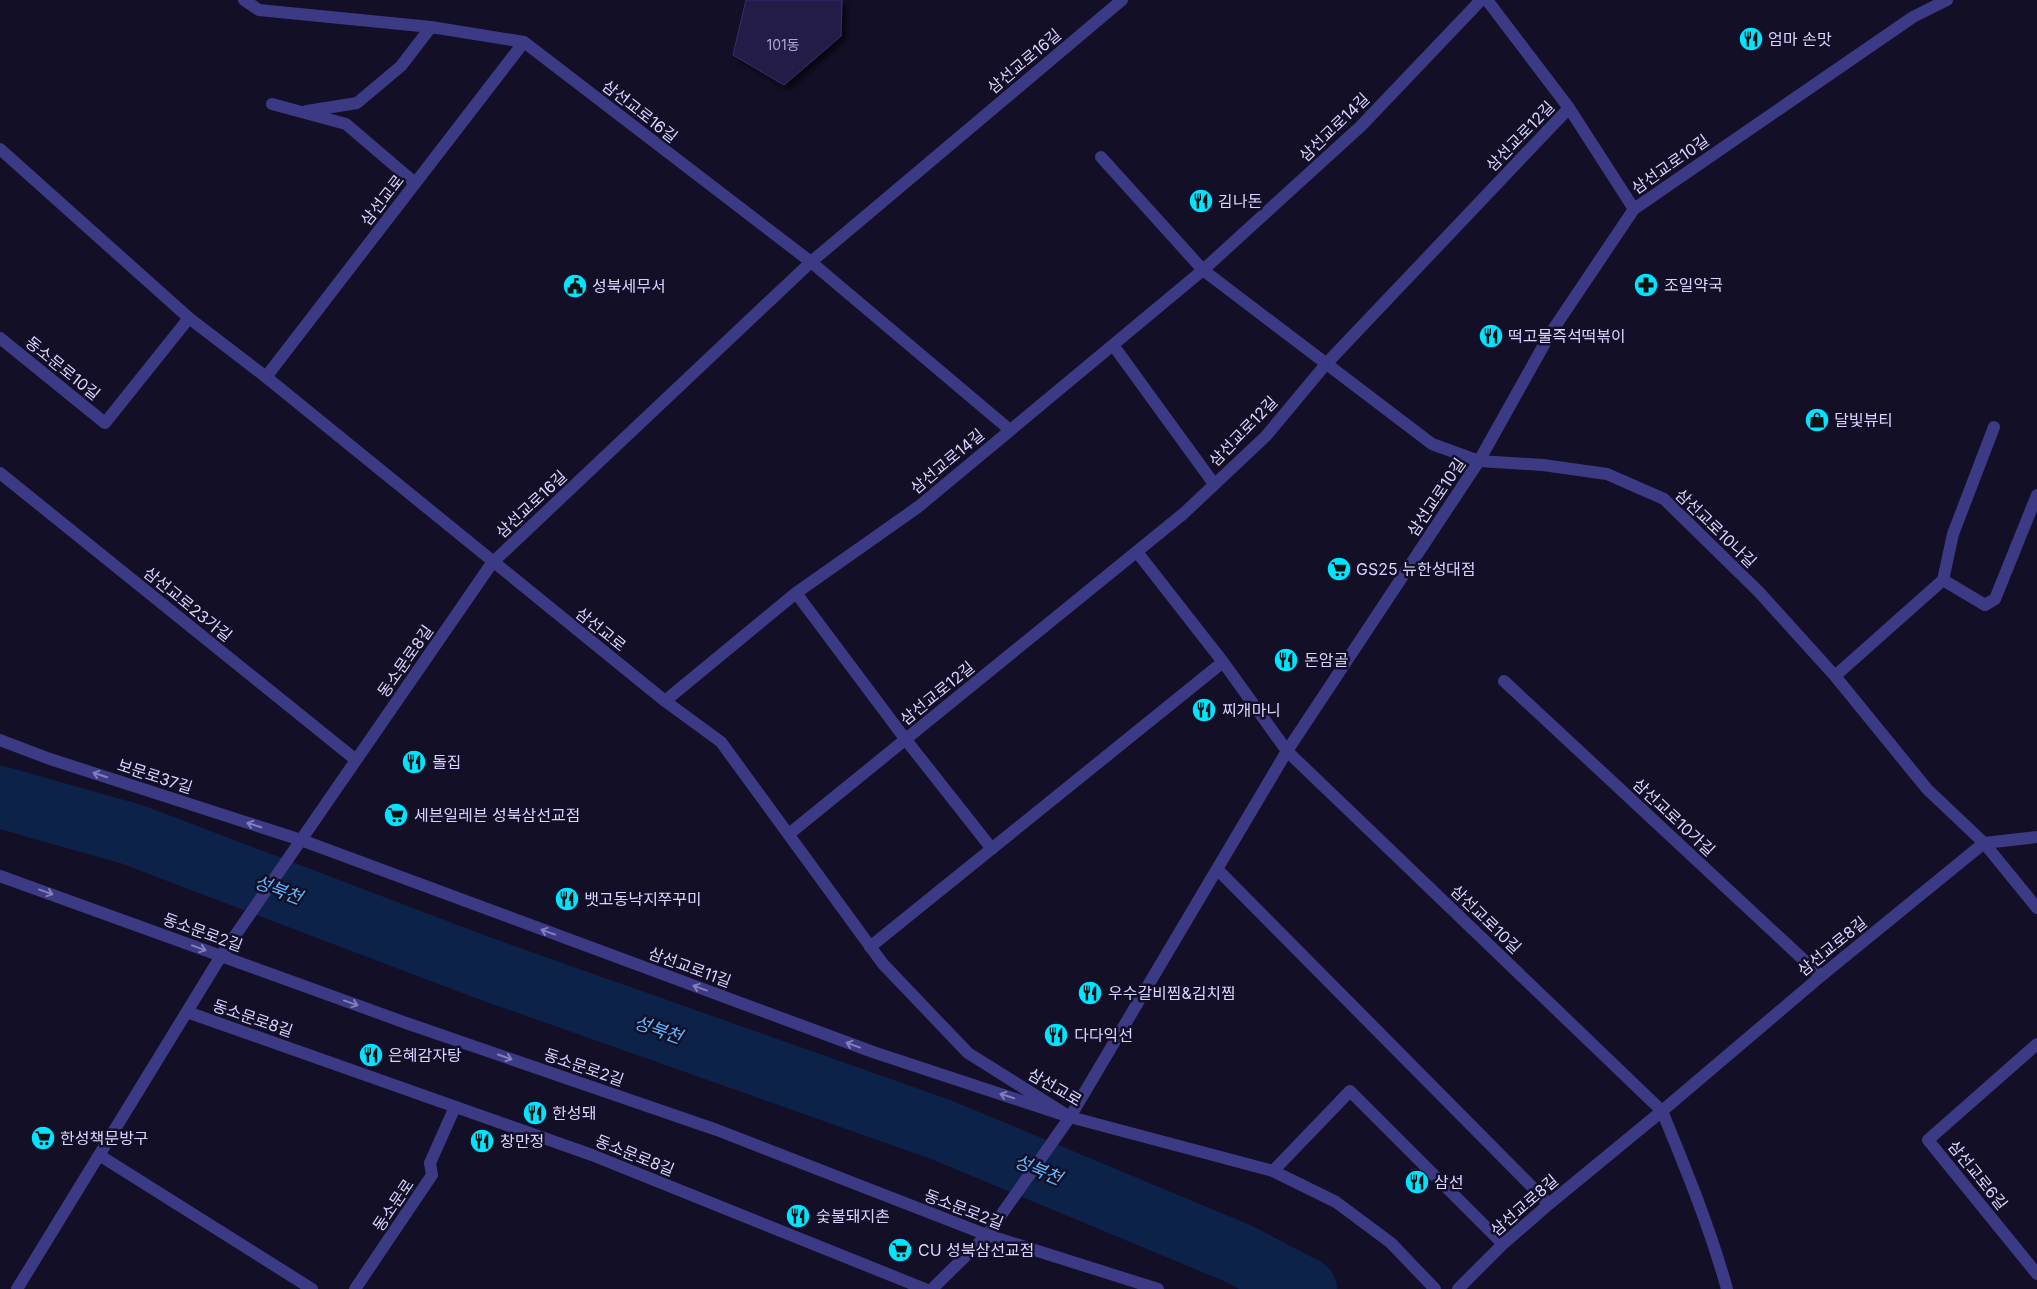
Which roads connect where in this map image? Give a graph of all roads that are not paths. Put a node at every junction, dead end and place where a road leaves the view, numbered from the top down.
1 (244, 0) edge
2 (1122, 0) edge
3 (1481, 0) edge
4 (1487, 0) edge
5 (1947, 0) edge
6 (431, 27) junction
7 (524, 42) junction
8 (272, 104) dead end
9 (1569, 108) junction
10 (302, 112) junction
11 (0, 149) edge
12 (1101, 157) dead end
13 (415, 183) junction
14 (1634, 209) junction
15 (811, 262) junction
16 (1203, 270) junction
17 (189, 318) junction
18 (0, 338) edge
19 (1113, 345) junction
20 (1326, 364) junction
21 (266, 377) junction
22 (1994, 427) dead end
23 (1010, 430) junction
24 (1479, 461) junction
25 (0, 473) edge
26 (1214, 484) junction
27 (2037, 495) edge
28 (1137, 552) junction
29 (492, 563) junction
30 (1943, 580) junction
31 (796, 593) junction
32 (1223, 662) junction
33 (1835, 676) junction
34 (1504, 681) dead end
35 (665, 700) junction
36 (2, 740) edge
37 (906, 740) junction
38 (1287, 751) junction
39 (356, 760) junction
40 (789, 834) junction
41 (2037, 837) edge
42 (301, 840) junction
43 (1984, 844) junction
44 (992, 848) junction
45 (1217, 869) junction
46 (2, 880) edge
47 (2037, 908) edge
48 (870, 947) junction
49 (223, 952) junction
50 (1821, 976) junction
51 (187, 1012) junction
52 (2037, 1044) edge
53 (455, 1107) junction
54 (1662, 1111) junction
55 (1070, 1117) junction
56 (99, 1155) junction
57 (1273, 1171) junction
58 (1549, 1204) junction
59 (987, 1235) junction
60 (1503, 1244) junction
61 (2037, 1274) edge
62 (17, 1289) edge
63 (312, 1289) edge
64 (356, 1289) edge
65 (925, 1289) edge
66 (932, 1289) edge
67 (1158, 1289) edge
68 (1435, 1289) edge
69 (1458, 1289) edge
70 (1727, 1289) edge

1 - 6 street, 삼선교로16길
2 - 15 street, 삼선교로16길
3 - 16 street, 삼선교로14길
4 - 9 street
5 - 14 street, 삼선교로10길
6 - 7 street, 삼선교로16길
6 - 10 street
7 - 13 street, 삼선교로
7 - 15 street, 삼선교로16길
8 - 10 street
9 - 14 street
9 - 20 street, 삼선교로12길
10 - 13 street
11 - 17 street, 삼선교로
12 - 16 street
13 - 21 street, 삼선교로
14 - 24 street, 삼선교로10길
15 - 23 street, 삼선교로16길
15 - 29 street, 삼선교로16길
16 - 19 street, 삼선교로14길
16 - 20 street
17 - 18 street, 동소문로10길
17 - 21 street, 삼선교로
19 - 23 street, 삼선교로14길
19 - 26 street
20 - 24 street, 삼선교로10길
20 - 26 street, 삼선교로12길
21 - 29 street, 삼선교로
22 - 30 street
23 - 31 street, 삼선교로14길
24 - 33 street, 삼선교로10나길
24 - 38 street, 삼선교로10길
25 - 39 street, 삼선교로23가길
26 - 28 street, 삼선교로12길
27 - 30 street
28 - 32 street, 삼선교로10길
28 - 37 street, 삼선교로12길
29 - 35 street, 삼선교로
29 - 39 street, 동소문로8길
30 - 33 street
31 - 35 street, 삼선교로14길
31 - 37 street
32 - 38 street, 삼선교로10길
32 - 44 street
33 - 43 street, 삼선교로10나길
34 - 50 street, 삼선교로10가길
35 - 40 street, 삼선교로
42 -> 36 street, 보문로37길
37 - 40 street, 삼선교로12길
37 - 44 street, 삼선교로12길
38 - 45 street, 삼선교로10길
38 - 54 street, 삼선교로10길
39 - 42 street, 동소문로8길
40 - 48 street, 삼선교로
41 - 43 street
42 - 49 street, 동소문로8길
55 -> 42 street, 삼선교로11길
43 - 47 street
43 - 50 street, 삼선교로8길
44 - 48 street
45 - 55 street, 삼선교로10길
45 - 58 street
46 -> 49 street, 동소문로2길
48 - 55 street, 삼선교로
49 - 51 street, 동소문로8길
49 -> 59 street, 동소문로2길
50 - 54 street, 삼선교로8길
51 - 53 street, 동소문로8길
51 - 56 street, 동소문로8길
52 - 61 street, 삼선교로6길
53 - 64 street, 동소문로
53 - 65 street, 동소문로8길
54 - 58 street, 삼선교로8길
54 - 70 street
55 - 57 street, 삼선교로
55 - 59 street, 삼선교로10길
56 - 62 street, 동소문로8길
56 - 63 street
57 - 60 street
57 - 68 street, 삼선교로
58 - 60 street, 삼선교로8길
59 - 66 street, 삼선교로10길
59 - 67 street, 동소문로2길
60 - 69 street, 삼선교로8길

